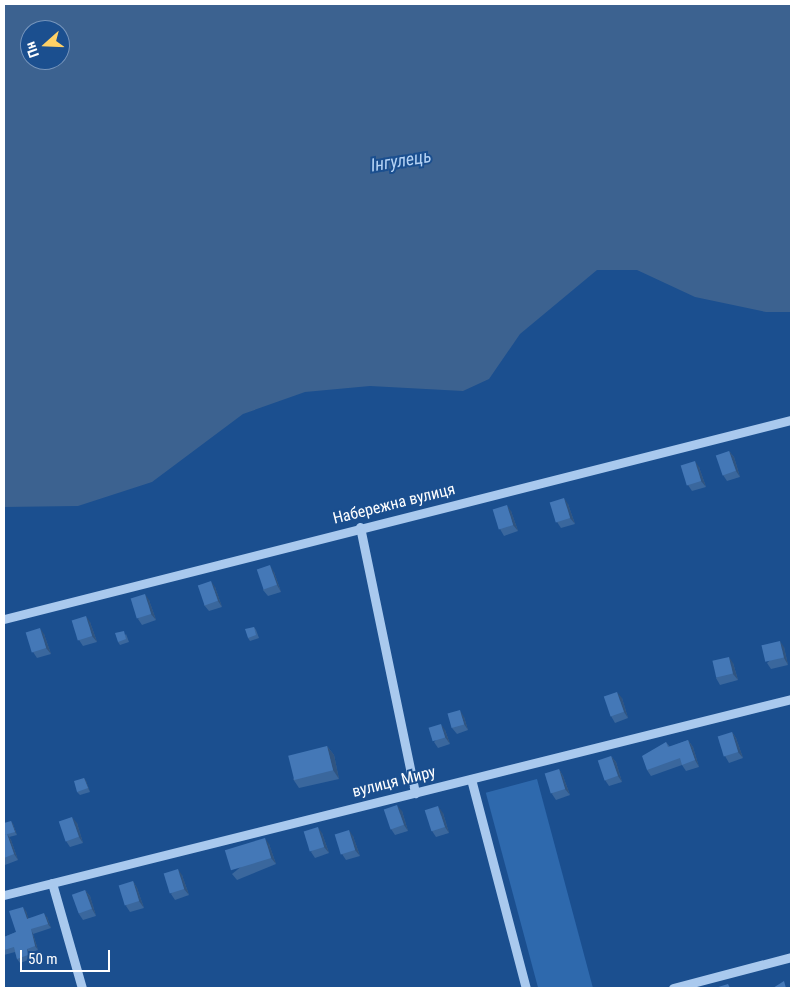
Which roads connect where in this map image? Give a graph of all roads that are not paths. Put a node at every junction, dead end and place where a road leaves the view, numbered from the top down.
1 (791, 420) edge
2 (360, 527) junction
3 (4, 619) edge
4 (791, 699) edge
5 (471, 779) junction
6 (415, 793) junction
7 (52, 883) junction
8 (4, 895) edge
9 (791, 957) edge
10 (82, 988) edge
11 (526, 988) edge
12 (673, 988) edge

1 - 2 street, Набережна вулиця
2 - 3 street, Набережна вулиця
2 - 6 street
4 - 5 street, вулиця Миру
5 - 6 street, вулиця Миру
5 - 11 street
6 - 7 street, вулиця Миру
7 - 8 street, вулиця Миру
7 - 10 street
9 - 12 street

